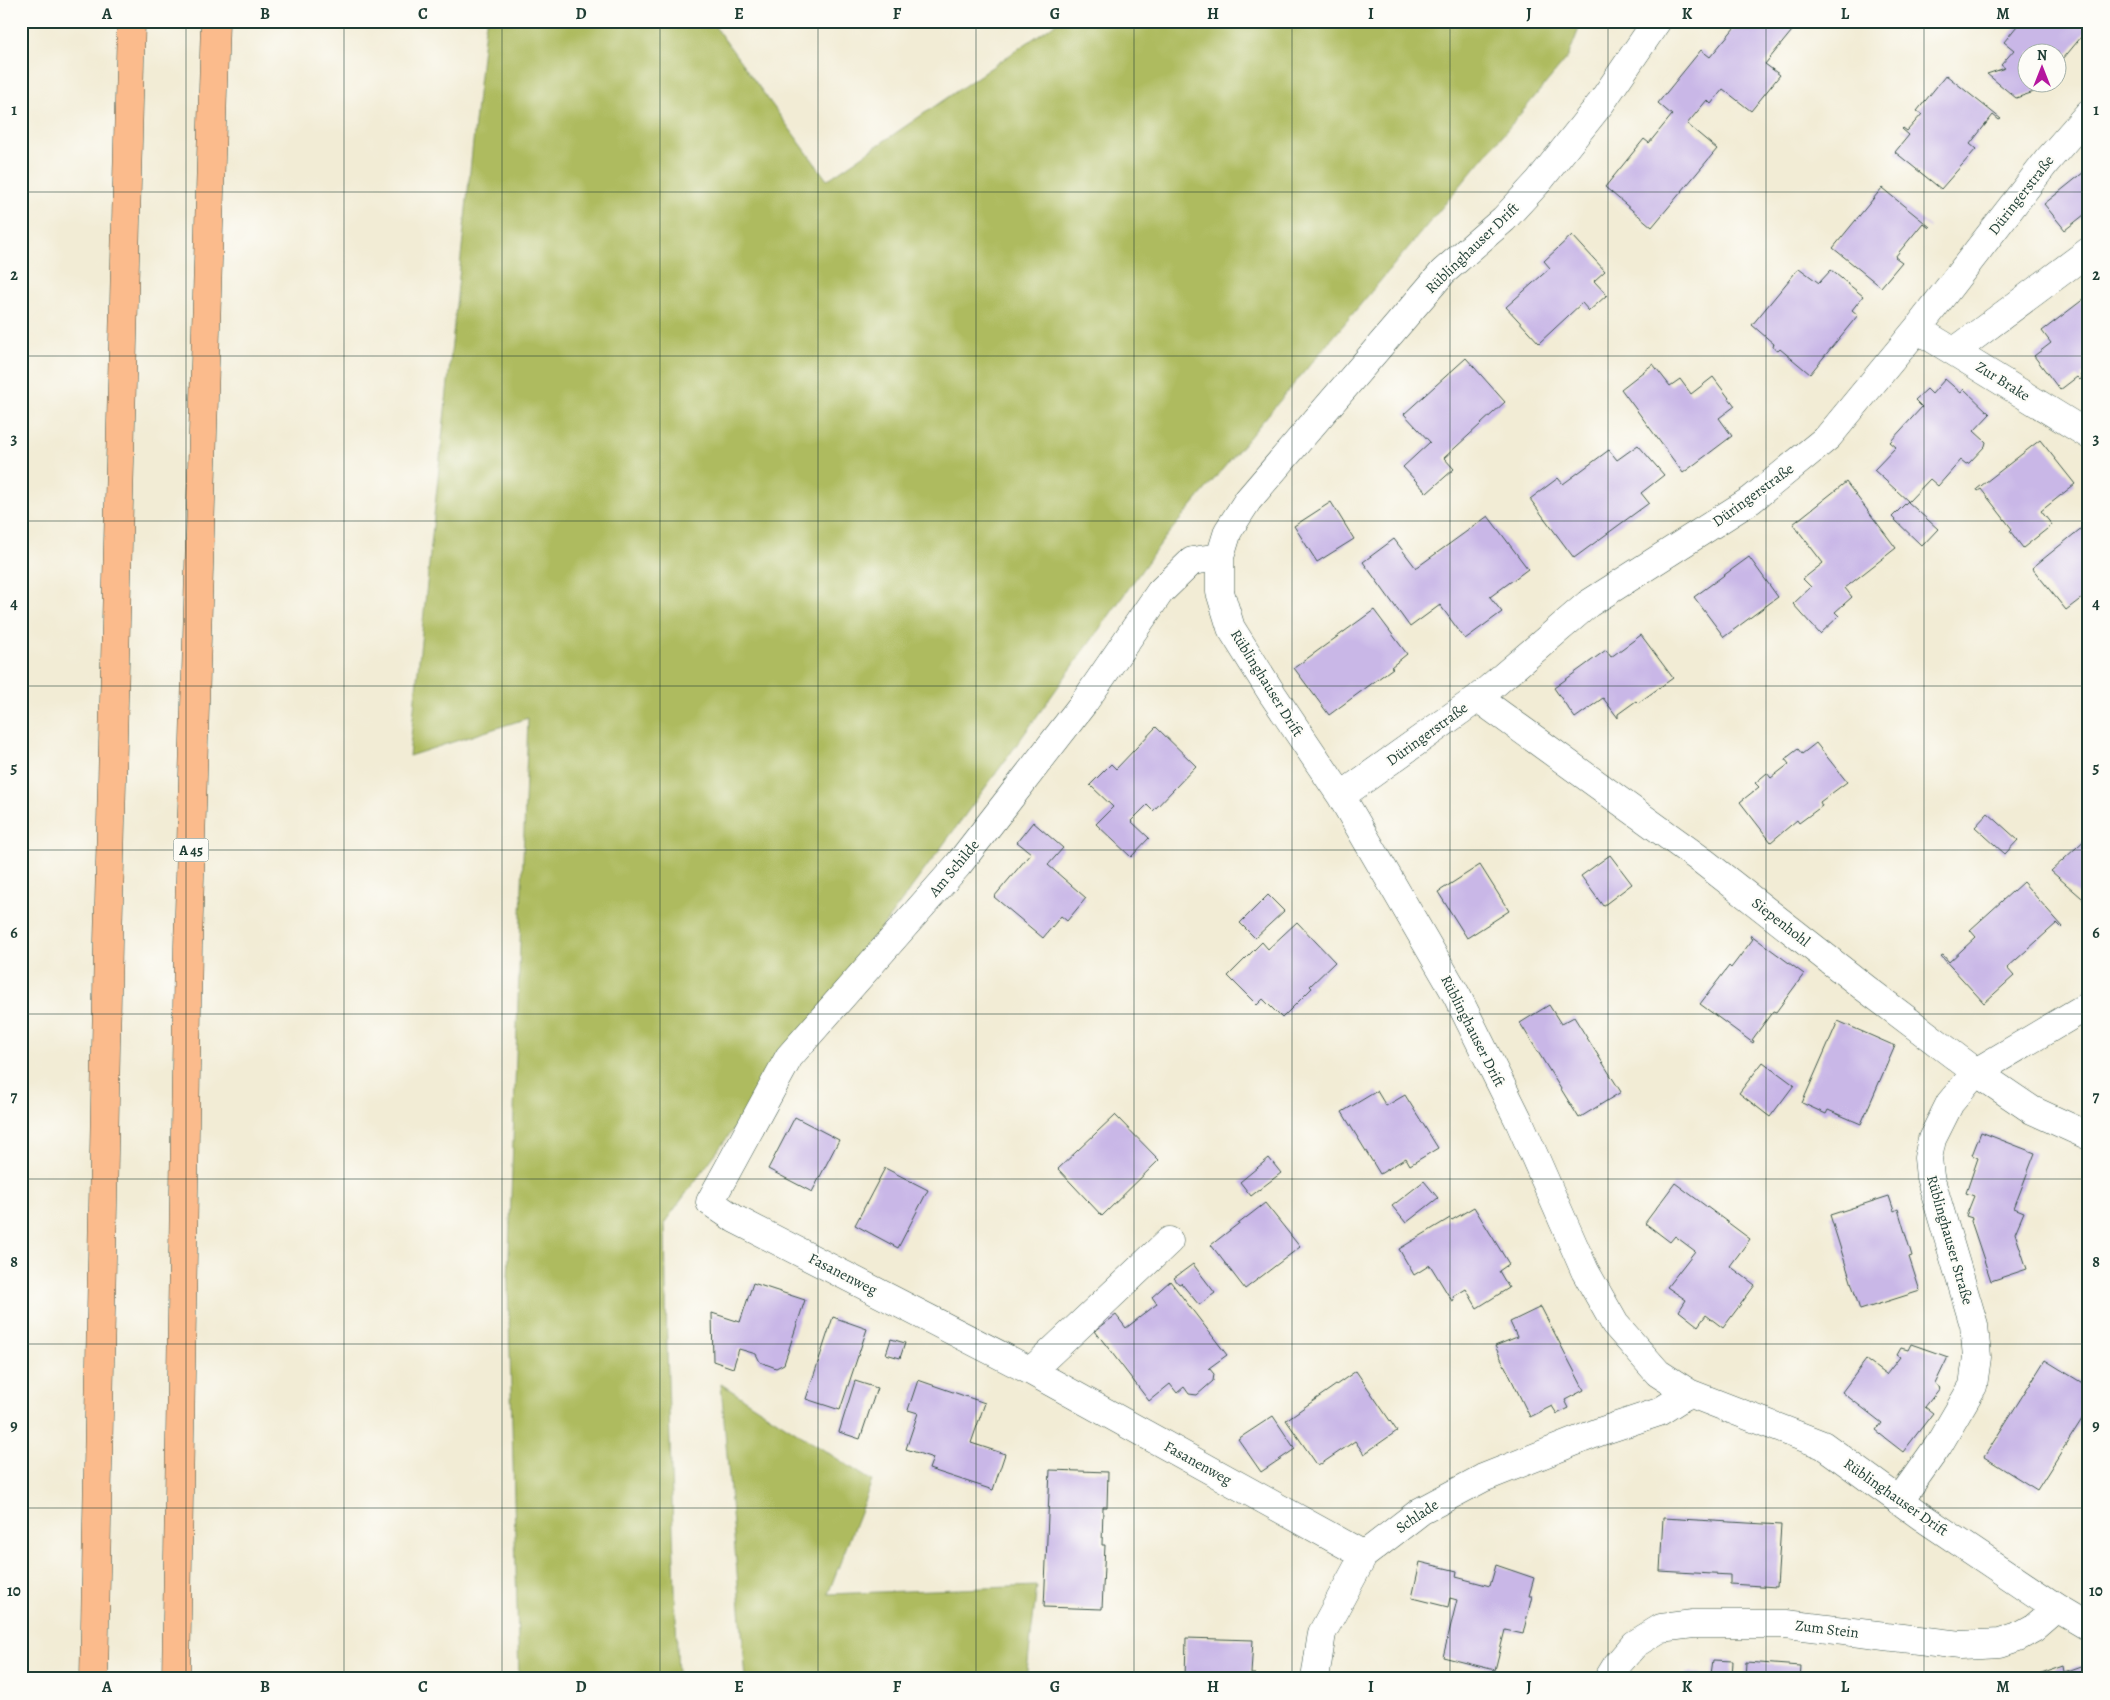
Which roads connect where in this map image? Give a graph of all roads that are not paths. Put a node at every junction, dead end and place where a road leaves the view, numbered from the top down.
1 (131, 21) edge
2 (215, 21) edge
3 (1657, 21) edge
4 (2089, 113) edge
5 (2089, 251) edge
6 (1917, 329) junction
7 (1954, 351) junction
8 (2089, 435) edge
9 (1220, 557) junction
10 (1478, 698) junction
11 (1341, 796) junction
12 (2089, 1005) edge
13 (1976, 1072) junction
14 (2089, 1136) edge
15 (710, 1202) joint
16 (1168, 1241) dead end
17 (1031, 1371) junction
18 (1689, 1393) junction
19 (1898, 1501) junction
20 (1364, 1555) junction
21 (2057, 1608) junction
22 (2089, 1627) edge
23 (94, 1679) edge
24 (176, 1679) edge
25 (1315, 1679) edge
26 (1608, 1679) edge

1 - 23 highway
2 - 24 highway, A 45
3 - 9 street, Rüblinghauser Drift
4 - 6 street, Düringerstraße
5 - 7 street
6 - 7 street, Zur Brake
6 - 10 street, Düringerstraße
7 - 8 street, Zur Brake
9 - 11 street, Rüblinghauser Drift
9 - 15 street, Am Schilde
10 - 11 street, Düringerstraße
10 - 13 street, Siepenhohl
11 - 18 street, Rüblinghauser Drift
12 - 13 street, Rüblinghauser Straße
13 - 14 street, Siepenhohl
13 - 19 street, Rüblinghauser Straße
15 - 17 street, Fasanenweg
16 - 17 street
17 - 20 street, Fasanenweg
18 - 19 street, Rüblinghauser Drift
18 - 20 street, Schlade
19 - 21 street, Rüblinghauser Drift
20 - 25 street, Schlade
21 - 22 street, Rüblinghauser Drift
21 - 26 street, Zum Stein

